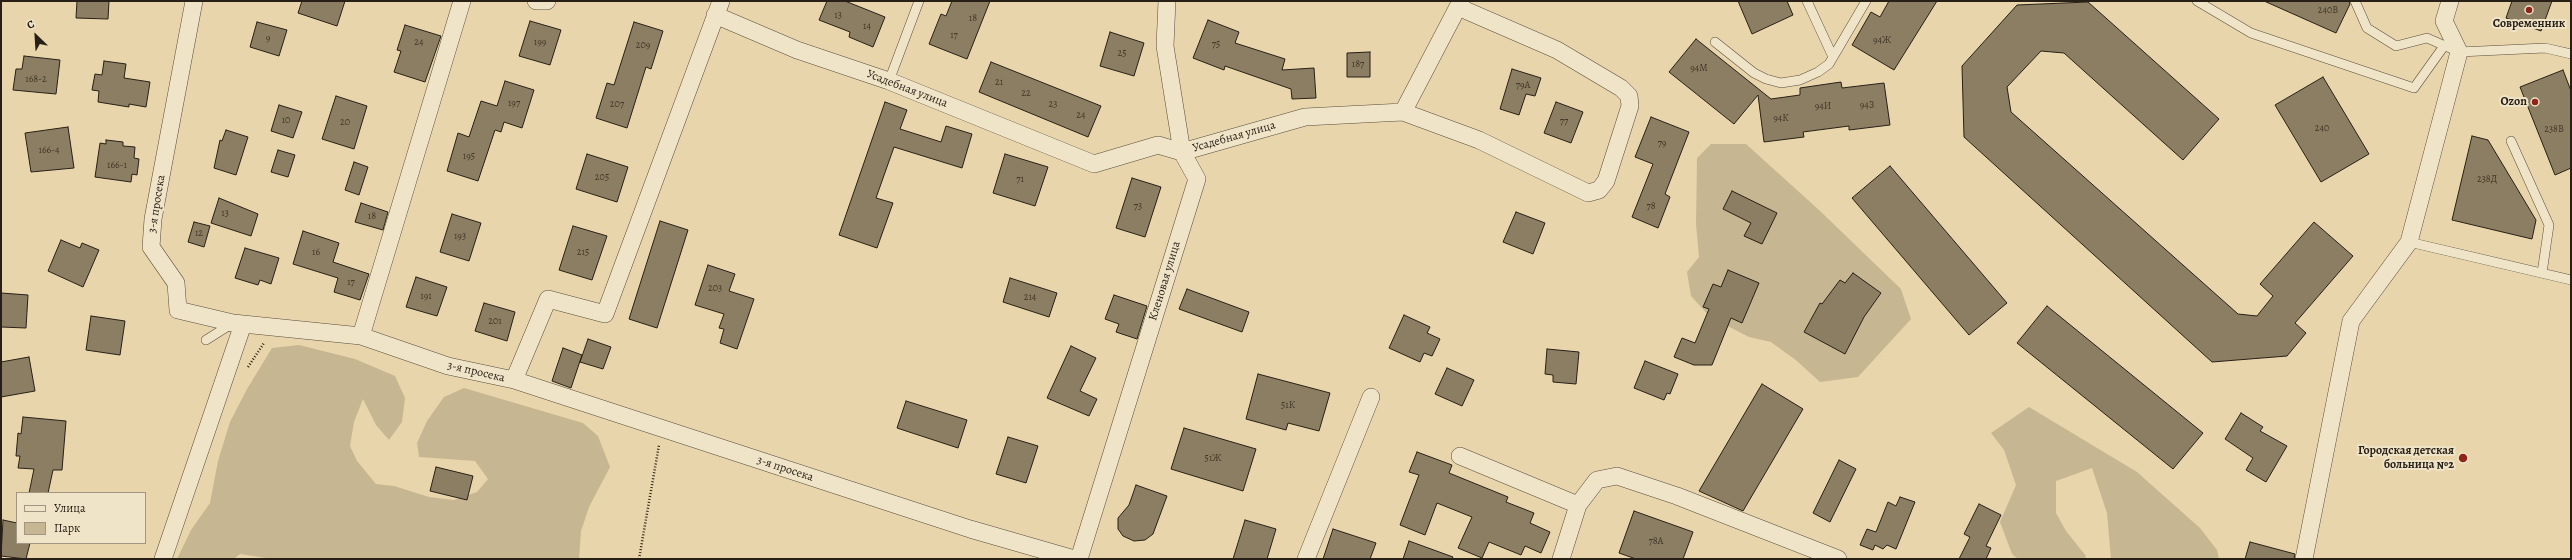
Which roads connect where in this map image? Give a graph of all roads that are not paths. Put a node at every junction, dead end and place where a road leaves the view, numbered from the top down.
1 (194, 1) edge
2 (462, 1) edge
3 (536, 1) edge
4 (548, 1) edge
5 (919, 1) edge
6 (1167, 1) edge
7 (1807, 1) edge
8 (1866, 1) edge
9 (2197, 1) edge
10 (2356, 1) edge
11 (2450, 1) edge
12 (1459, 4) edge
13 (718, 8) edge
14 (1715, 42) dead end
15 (2452, 49) junction
16 (2571, 54) edge
17 (1833, 57) junction
18 (889, 81) junction
19 (1403, 112) junction
20 (2511, 141) dead end
21 (1182, 152) junction
22 (2409, 242) junction
23 (2542, 273) junction
24 (2571, 280) edge
25 (238, 323) junction
26 (361, 336) junction
27 (206, 340) dead end
28 (514, 380) junction
29 (1371, 397) dead end
30 (1460, 456) dead end
31 (1578, 506) junction
32 (163, 559) edge
33 (1074, 559) edge
34 (1079, 559) edge
35 (1306, 559) edge
36 (1561, 559) edge
37 (1838, 559) edge
38 (2304, 559) edge

1 - 25 street, 3-я просека
2 - 26 street
3 - 4 street
5 - 18 lane
6 - 21 street, Кленовая улица
7 - 17 lane
8 - 17 lane
9 - 15 lane
10 - 15 lane
11 - 15 street
12 - 19 street
12 - 19 street, Усадебная улица
13 - 18 street, Усадебная улица
13 - 28 street
14 - 17 lane
15 - 16 lane
15 - 22 street
18 - 21 street, Усадебная улица
19 - 21 street, Усадебная улица
20 - 23 lane
21 - 34 street, Кленовая улица
22 - 23 lane
22 - 38 street
23 - 24 lane
25 - 26 street, 3-я просека
25 - 27 lane
25 - 32 street
26 - 28 street, 3-я просека
28 - 33 street, 3-я просека
29 - 35 street
30 - 31 street
31 - 36 street
31 - 37 street

